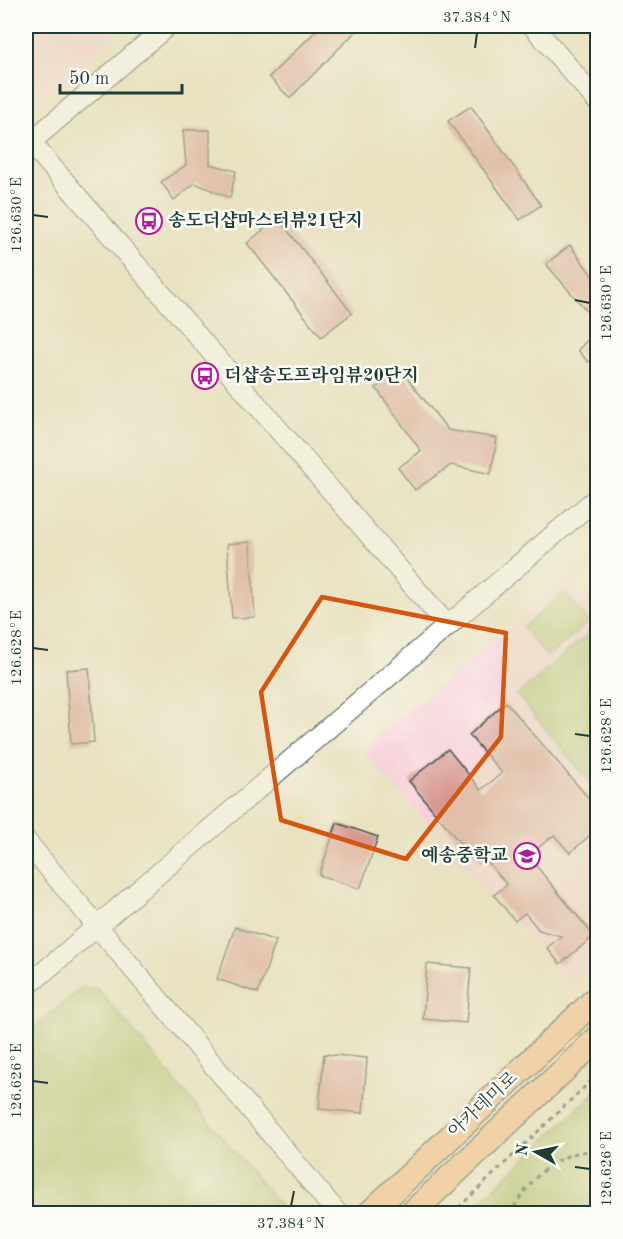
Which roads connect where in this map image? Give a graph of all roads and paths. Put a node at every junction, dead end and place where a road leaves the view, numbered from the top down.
1 (167, 26) edge
2 (533, 26) edge
3 (597, 102) edge
4 (27, 142) edge
5 (597, 497) edge
6 (447, 626) junction
7 (26, 841) edge
8 (98, 926) junction
9 (26, 987) edge
10 (597, 997) edge
11 (597, 1038) edge
12 (597, 1074) edge
13 (597, 1152) edge
14 (338, 1214) edge
15 (369, 1214) edge
16 (411, 1214) edge
17 (452, 1214) edge
18 (508, 1214) edge

1 - 4 street
2 - 3 street
4 - 6 street
5 - 6 street
6 - 8 street
7 - 8 street
8 - 9 street
8 - 14 street
10 - 15 main road, 아카데미로
11 - 16 main road, 아카데미로
12 - 17 path
13 - 18 path

